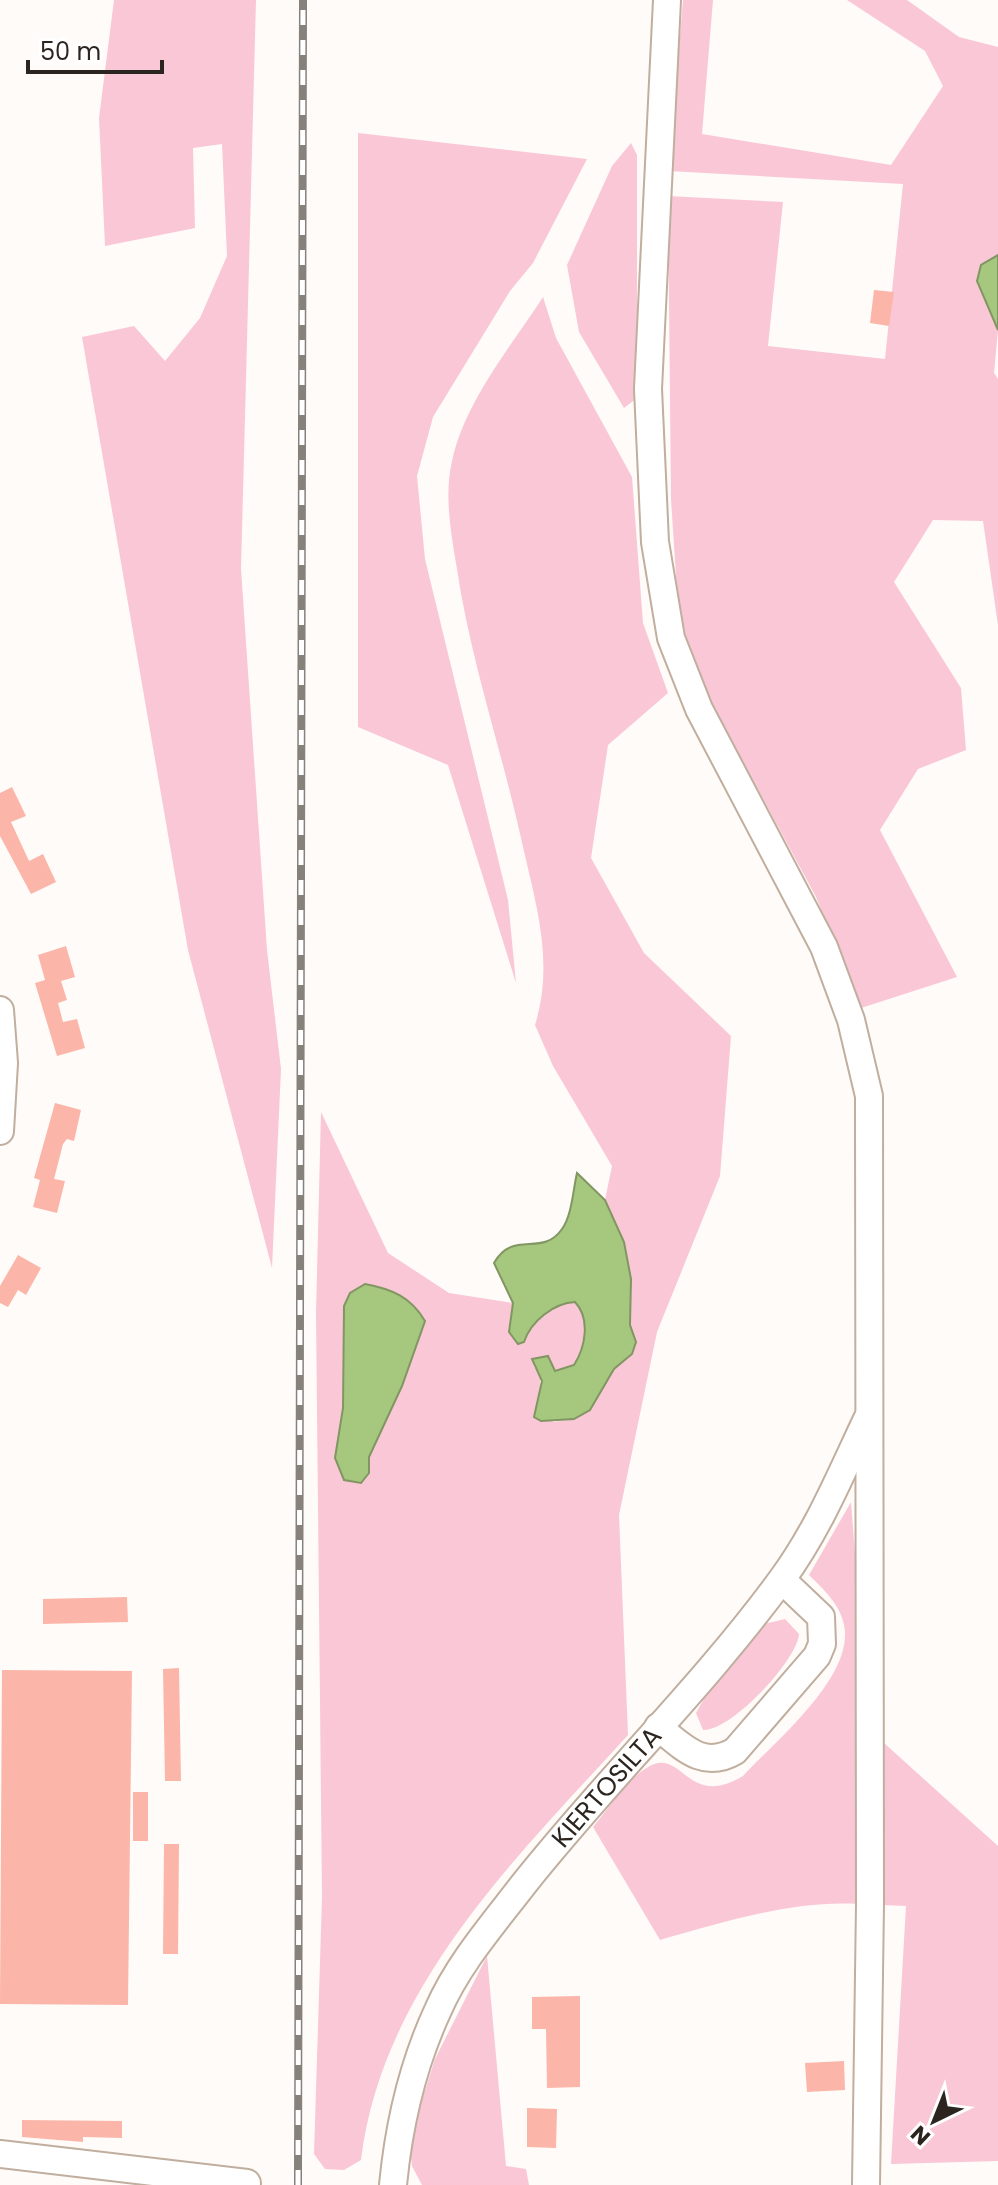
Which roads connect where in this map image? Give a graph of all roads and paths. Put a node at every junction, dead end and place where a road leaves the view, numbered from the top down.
1 (667, 0) edge
2 (0, 1010) edge
3 (0, 1131) edge
4 (871, 1410) junction
5 (782, 1580) junction
6 (658, 1727) junction
7 (0, 2154) edge
8 (247, 2183) edge
9 (393, 2185) edge
10 (866, 2185) edge

1 - 4 street
2 - 3 street
4 - 5 street, KIERTOSILTA
4 - 10 street
5 - 6 street, KIERTOSILTA
5 - 6 street
6 - 9 street, KIERTOSILTA
7 - 8 street

